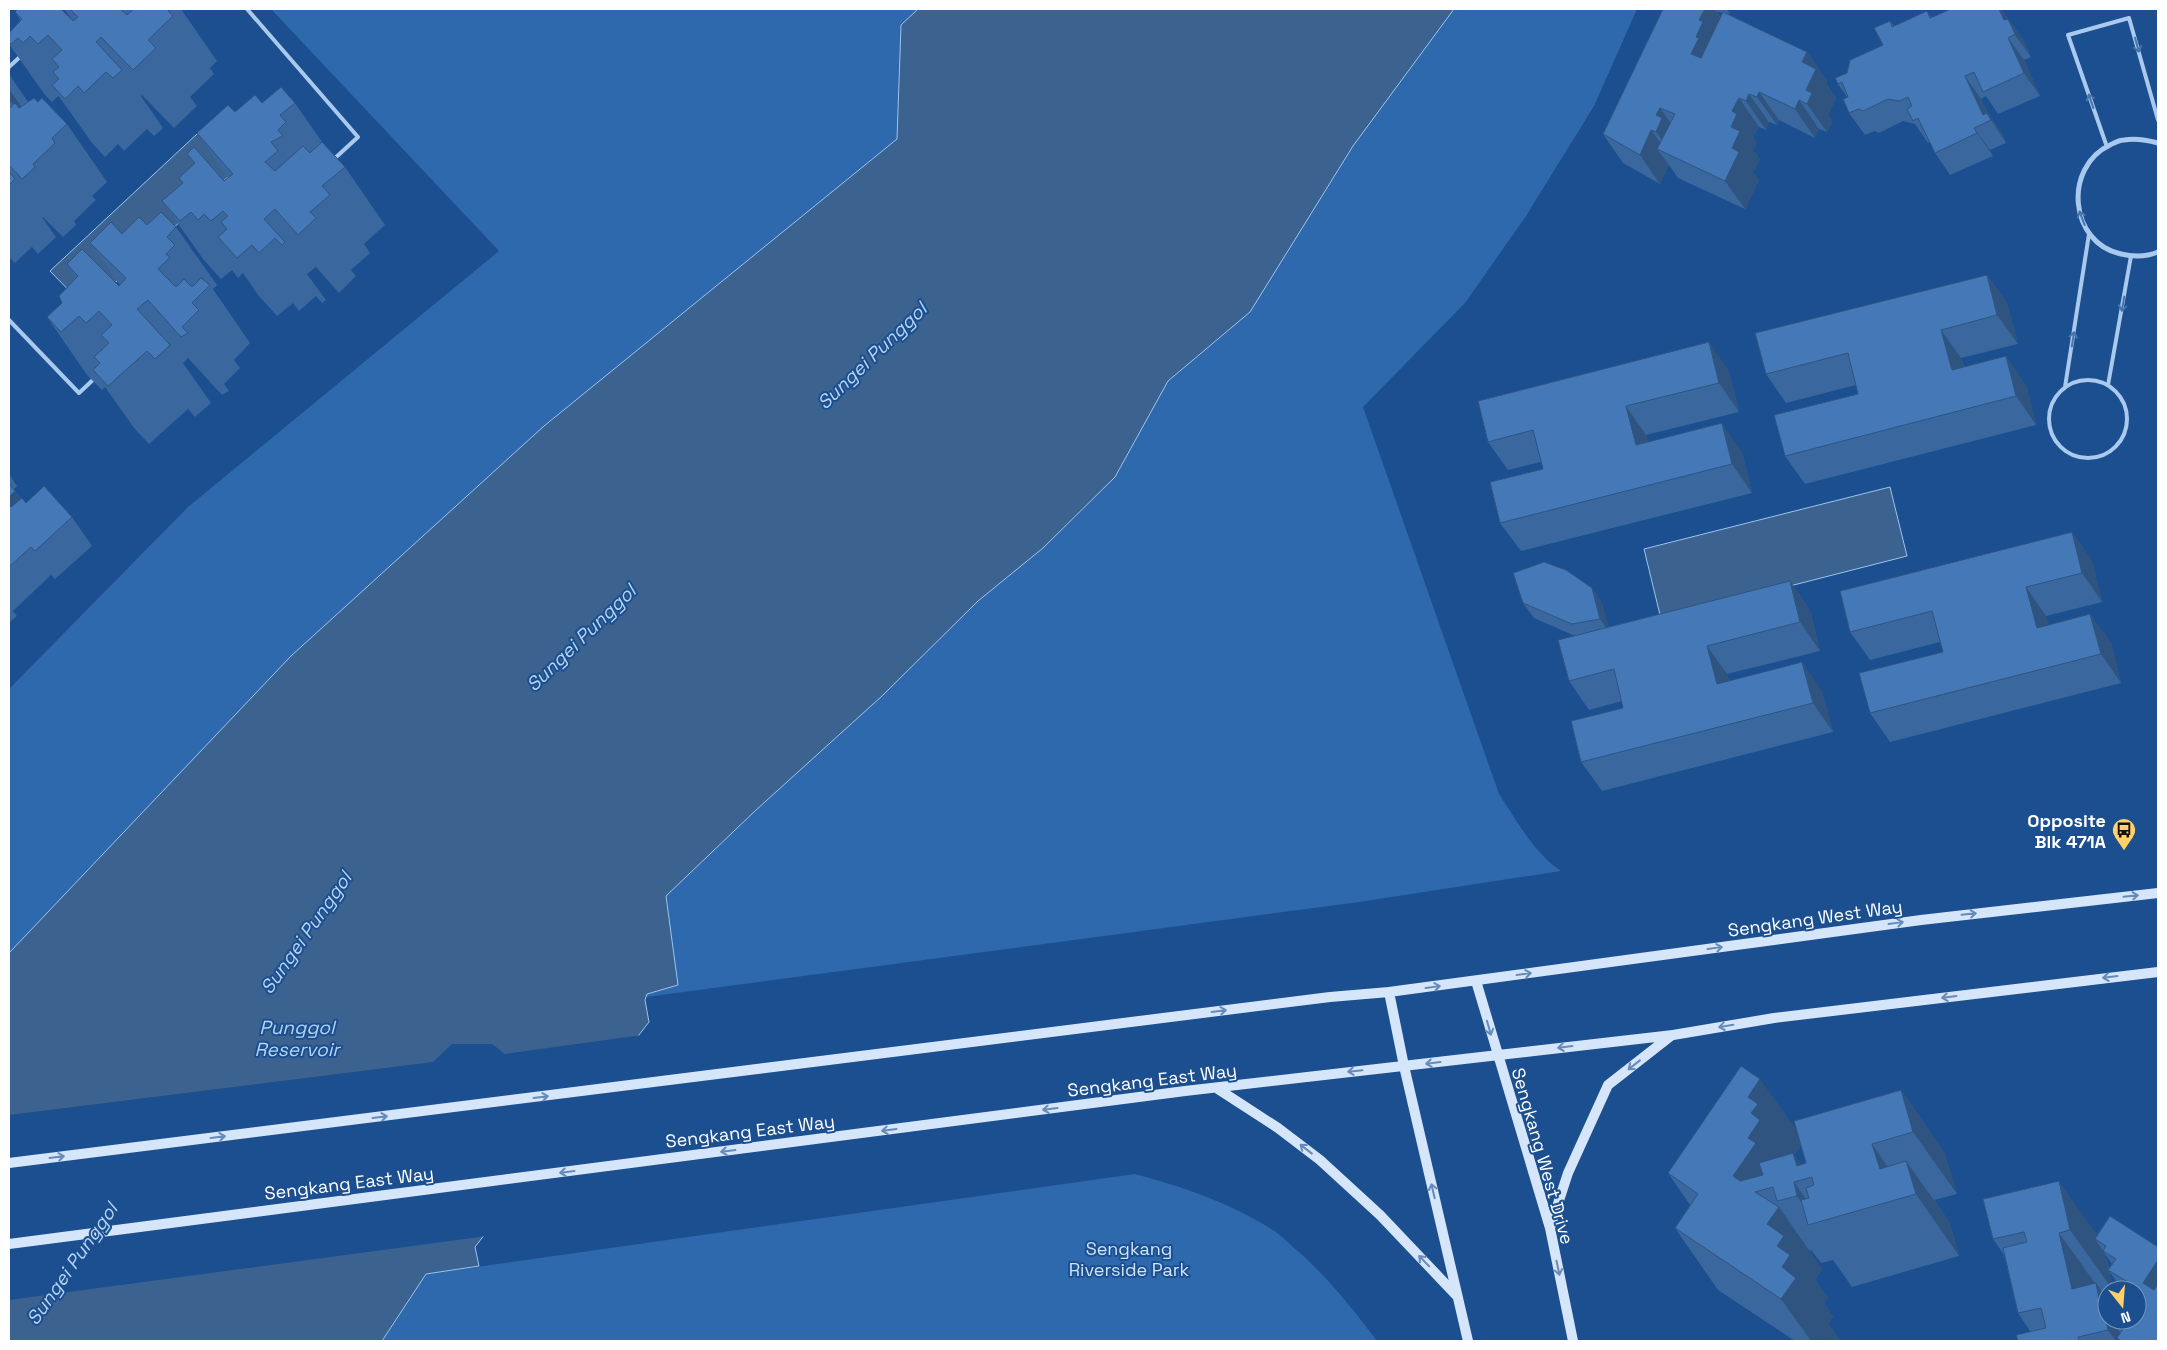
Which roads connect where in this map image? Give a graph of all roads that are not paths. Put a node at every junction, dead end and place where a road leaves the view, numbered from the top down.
1 (247, 9) edge
2 (23, 54) edge
3 (9, 67) edge
4 (2158, 120) edge
5 (2158, 143) edge
6 (2106, 147) junction
7 (328, 164) edge
8 (2089, 234) junction
9 (2158, 252) edge
10 (2132, 256) junction
11 (9, 320) edge
12 (101, 373) edge
13 (2108, 385) junction
14 (2065, 387) junction
15 (2158, 893) edge
16 (2158, 972) edge
17 (1476, 981) junction
18 (1389, 992) junction
19 (1672, 1035) junction
20 (1497, 1055) junction
21 (1404, 1066) junction
22 (1218, 1089) junction
23 (9, 1163) edge
24 (1550, 1228) junction
25 (9, 1244) edge
26 (1458, 1296) junction
27 (1468, 1341) edge
28 (1573, 1341) edge

1 - 7 lane
2 - 3 lane
6 -> 4 lane
5 - 6 street
8 -> 6 street
8 - 10 street
14 -> 8 lane
9 - 10 street
10 -> 13 lane
11 - 12 lane
13 - 14 lane
13 - 14 lane
17 -> 15 main road, Sengkang West Way
16 -> 19 main road
18 -> 17 main road
17 -> 20 main road, Sengkang West Drive
18 - 21 main road
23 -> 18 main road
19 -> 20 main road
19 -> 24 main road
20 -> 21 main road, Sengkang East Way
20 - 24 main road, Sengkang West Drive
21 -> 22 main road, Sengkang East Way
26 -> 21 main road
22 -> 25 main road, Sengkang East Way
26 -> 22 main road
24 -> 28 main road, Sengkang West Drive
26 - 27 main road

